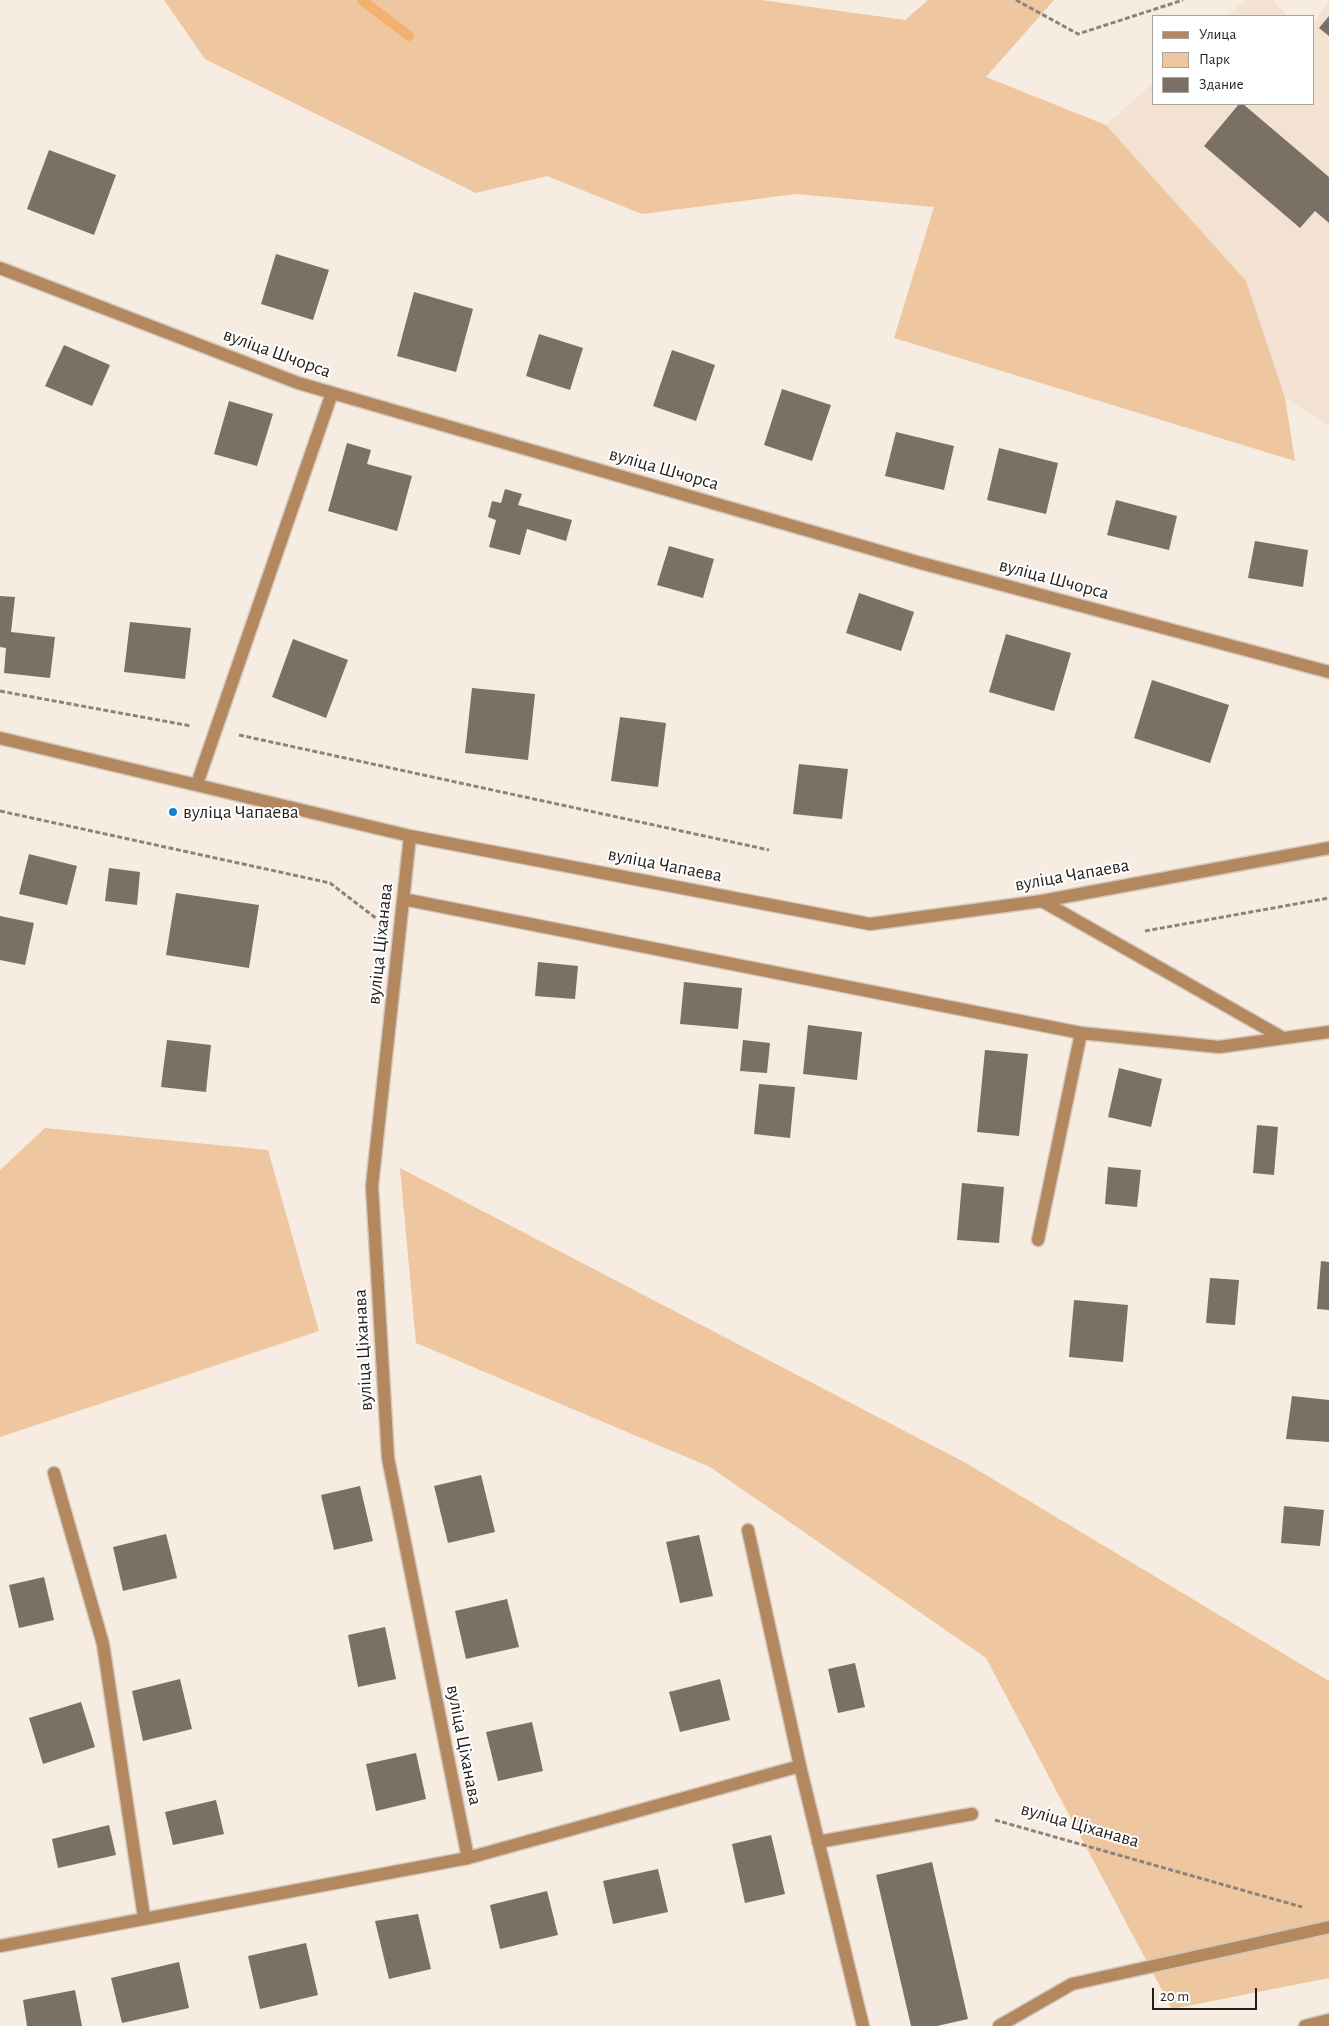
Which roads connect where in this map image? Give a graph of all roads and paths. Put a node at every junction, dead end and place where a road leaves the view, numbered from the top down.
1 (1016, 0) edge
2 (1183, 0) edge
3 (0, 268) edge
4 (332, 393) junction
5 (1329, 672) edge
6 (0, 691) edge
7 (216, 730) junction
8 (0, 738) edge
9 (197, 784) junction
10 (0, 811) edge
11 (410, 836) junction
12 (1329, 848) edge
13 (769, 850) dead end
14 (403, 898) junction
15 (1329, 898) edge
16 (1042, 901) junction
17 (399, 936) junction
18 (1107, 938) junction
19 (1329, 1032) edge
20 (1081, 1033) junction
21 (1283, 1038) junction
22 (1038, 1240) dead end
23 (54, 1472) dead end
24 (748, 1530) dead end
25 (800, 1766) junction
26 (972, 1814) joint
27 (818, 1842) junction
28 (468, 1858) junction
29 (1310, 1909) dead end
30 (144, 1918) junction
31 (1329, 1926) edge
32 (0, 1946) edge
33 (1329, 2020) edge
34 (863, 2026) edge
35 (999, 2026) edge
36 (1305, 2026) edge

1 - 2 path
3 - 4 street, вуліца Шчорса
4 - 5 street, вуліца Шчорса
4 - 7 street
6 - 7 path
7 - 9 street
7 - 13 path
8 - 9 street, вуліца Чапаева
9 - 11 street, вуліца Чапаева
10 - 17 path
11 - 14 street, вуліца Ціханава
11 - 16 street, вуліца Чапаева
12 - 16 street, вуліца Чапаева
14 - 17 street, вуліца Ціханава
14 - 20 street
15 - 18 path
16 - 18 street
17 - 28 street, вуліца Ціханава
18 - 21 street
19 - 21 street
20 - 21 street
20 - 22 street
23 - 30 street
24 - 25 street
25 - 27 street
25 - 28 street
26 - 27 street
26 - 29 path, вуліца Ціханава
27 - 34 street
28 - 30 street
30 - 32 street
31 - 35 street
33 - 36 street

